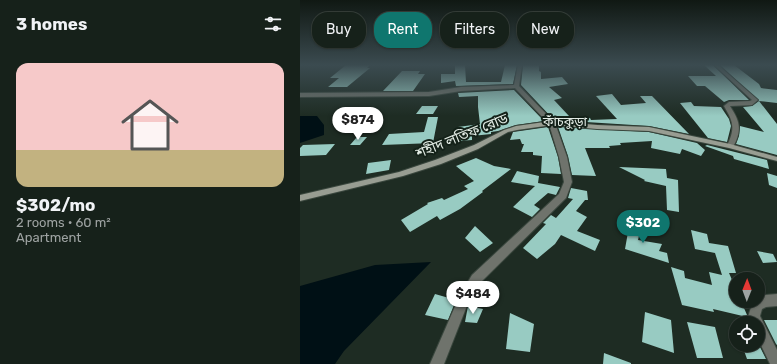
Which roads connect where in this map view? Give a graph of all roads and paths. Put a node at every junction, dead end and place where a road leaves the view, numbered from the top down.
1 (517, 82) edge
2 (735, 82) edge
3 (516, 86) junction
4 (300, 95) edge
5 (552, 123) junction
6 (730, 146) junction
7 (777, 159) edge
8 (300, 198) edge
9 (777, 300) edge
10 (754, 316) edge
11 (765, 339) edge
12 (437, 364) edge
13 (777, 364) edge

1 - 3 street
2 - 6 street
3 - 4 street
3 - 5 street
5 - 6 street, শহীদ লতিফ রোড
5 - 8 street, শহীদ লতিফ রোড
5 - 12 street
6 - 7 street, শহীদ লতিফ রোড
9 - 10 street
11 - 13 street

